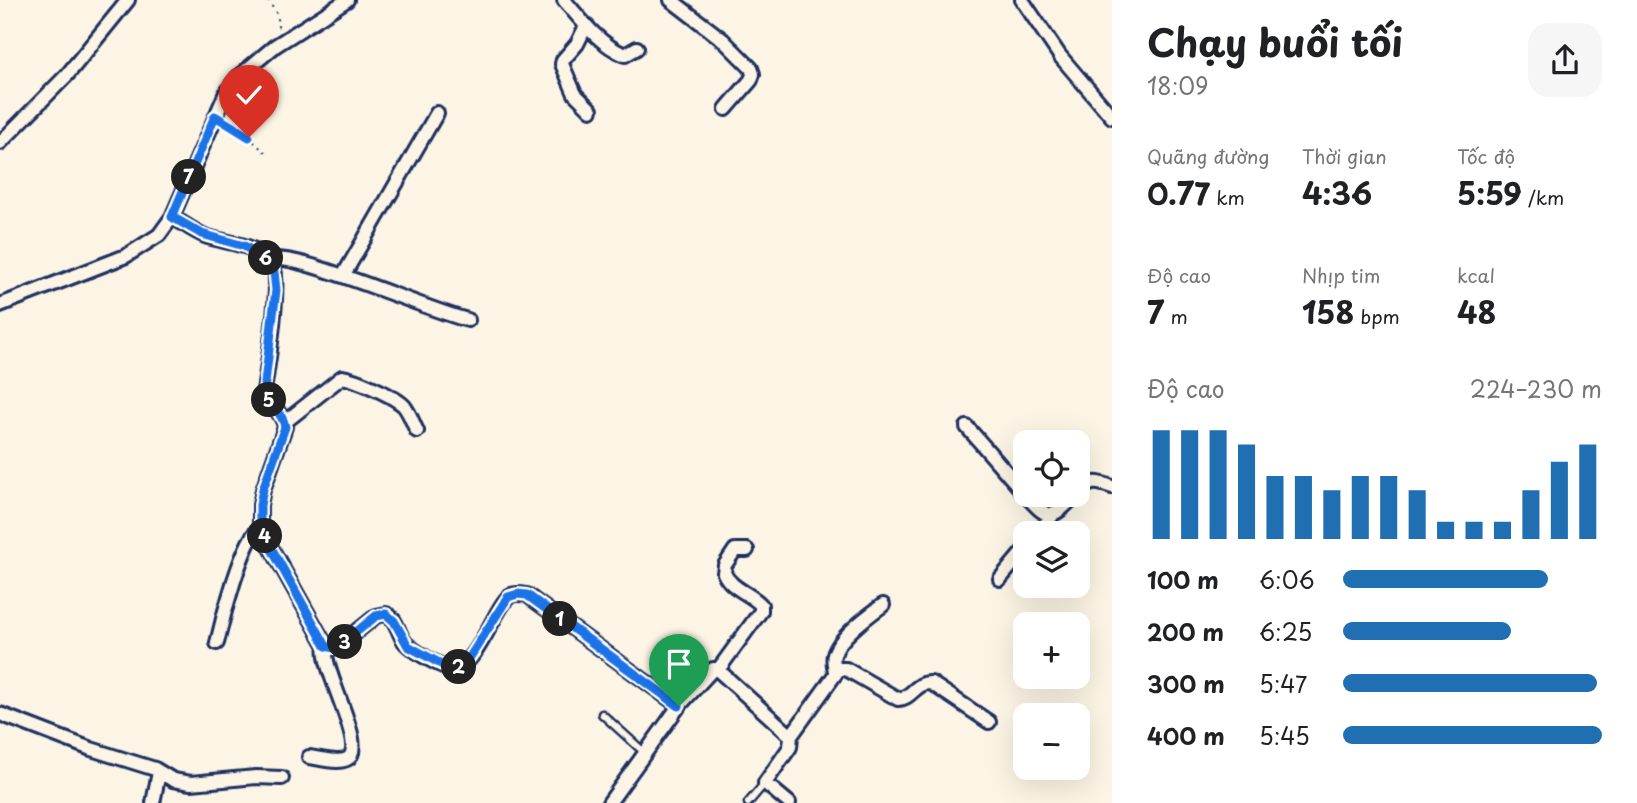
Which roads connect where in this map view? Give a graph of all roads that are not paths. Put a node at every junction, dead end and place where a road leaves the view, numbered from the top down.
1 (128, 0) edge
2 (347, 0) edge
3 (564, 0) edge
4 (671, 0) edge
5 (1022, 0) edge
6 (586, 26) junction
7 (637, 48) dead end
8 (726, 109) dead end
9 (591, 110) dead end
10 (437, 113) dead end
11 (1112, 117) edge
12 (0, 143) edge
13 (172, 217) junction
14 (270, 261) junction
15 (343, 276) junction
16 (0, 305) edge
17 (468, 320) dead end
18 (285, 422) junction
19 (967, 427) dead end
20 (417, 431) dead end
21 (1013, 480) edge
22 (1090, 483) edge
23 (1112, 487) edge
24 (1036, 507) edge
25 (1064, 507) edge
26 (1052, 516) junction
27 (1048, 521) edge
28 (260, 528) junction
29 (747, 550) dead end
30 (1013, 564) edge
31 (1000, 579) dead end
32 (883, 605) dead end
33 (217, 643) dead end
34 (326, 646) junction
35 (718, 670) junction
36 (835, 673) junction
37 (679, 706) junction
38 (0, 714) edge
39 (602, 715) dead end
40 (989, 722) dead end
41 (790, 736) junction
42 (645, 753) junction
43 (309, 757) dead end
44 (159, 772) junction
45 (282, 778) dead end
46 (765, 783) junction
47 (153, 803) edge
48 (610, 803) edge
49 (748, 803) edge
50 (789, 803) edge

1 - 12 street
2 - 13 street
3 - 6 street
4 - 8 street
5 - 11 street
6 - 7 street
6 - 9 street
10 - 15 street
13 - 14 street
13 - 16 street
14 - 15 street
14 - 18 street
15 - 17 street
18 - 20 street
18 - 28 street
19 - 21 street
22 - 23 street
24 - 26 street
25 - 26 street
26 - 27 street
28 - 33 street
28 - 34 street
29 - 35 street
30 - 31 street
32 - 36 street
34 - 37 street
34 - 43 street
35 - 37 street
35 - 41 street
36 - 40 street
36 - 41 street
37 - 42 street
38 - 44 street
39 - 42 lane
41 - 46 street
42 - 48 street
44 - 45 street
44 - 47 street
46 - 49 lane
46 - 50 street

